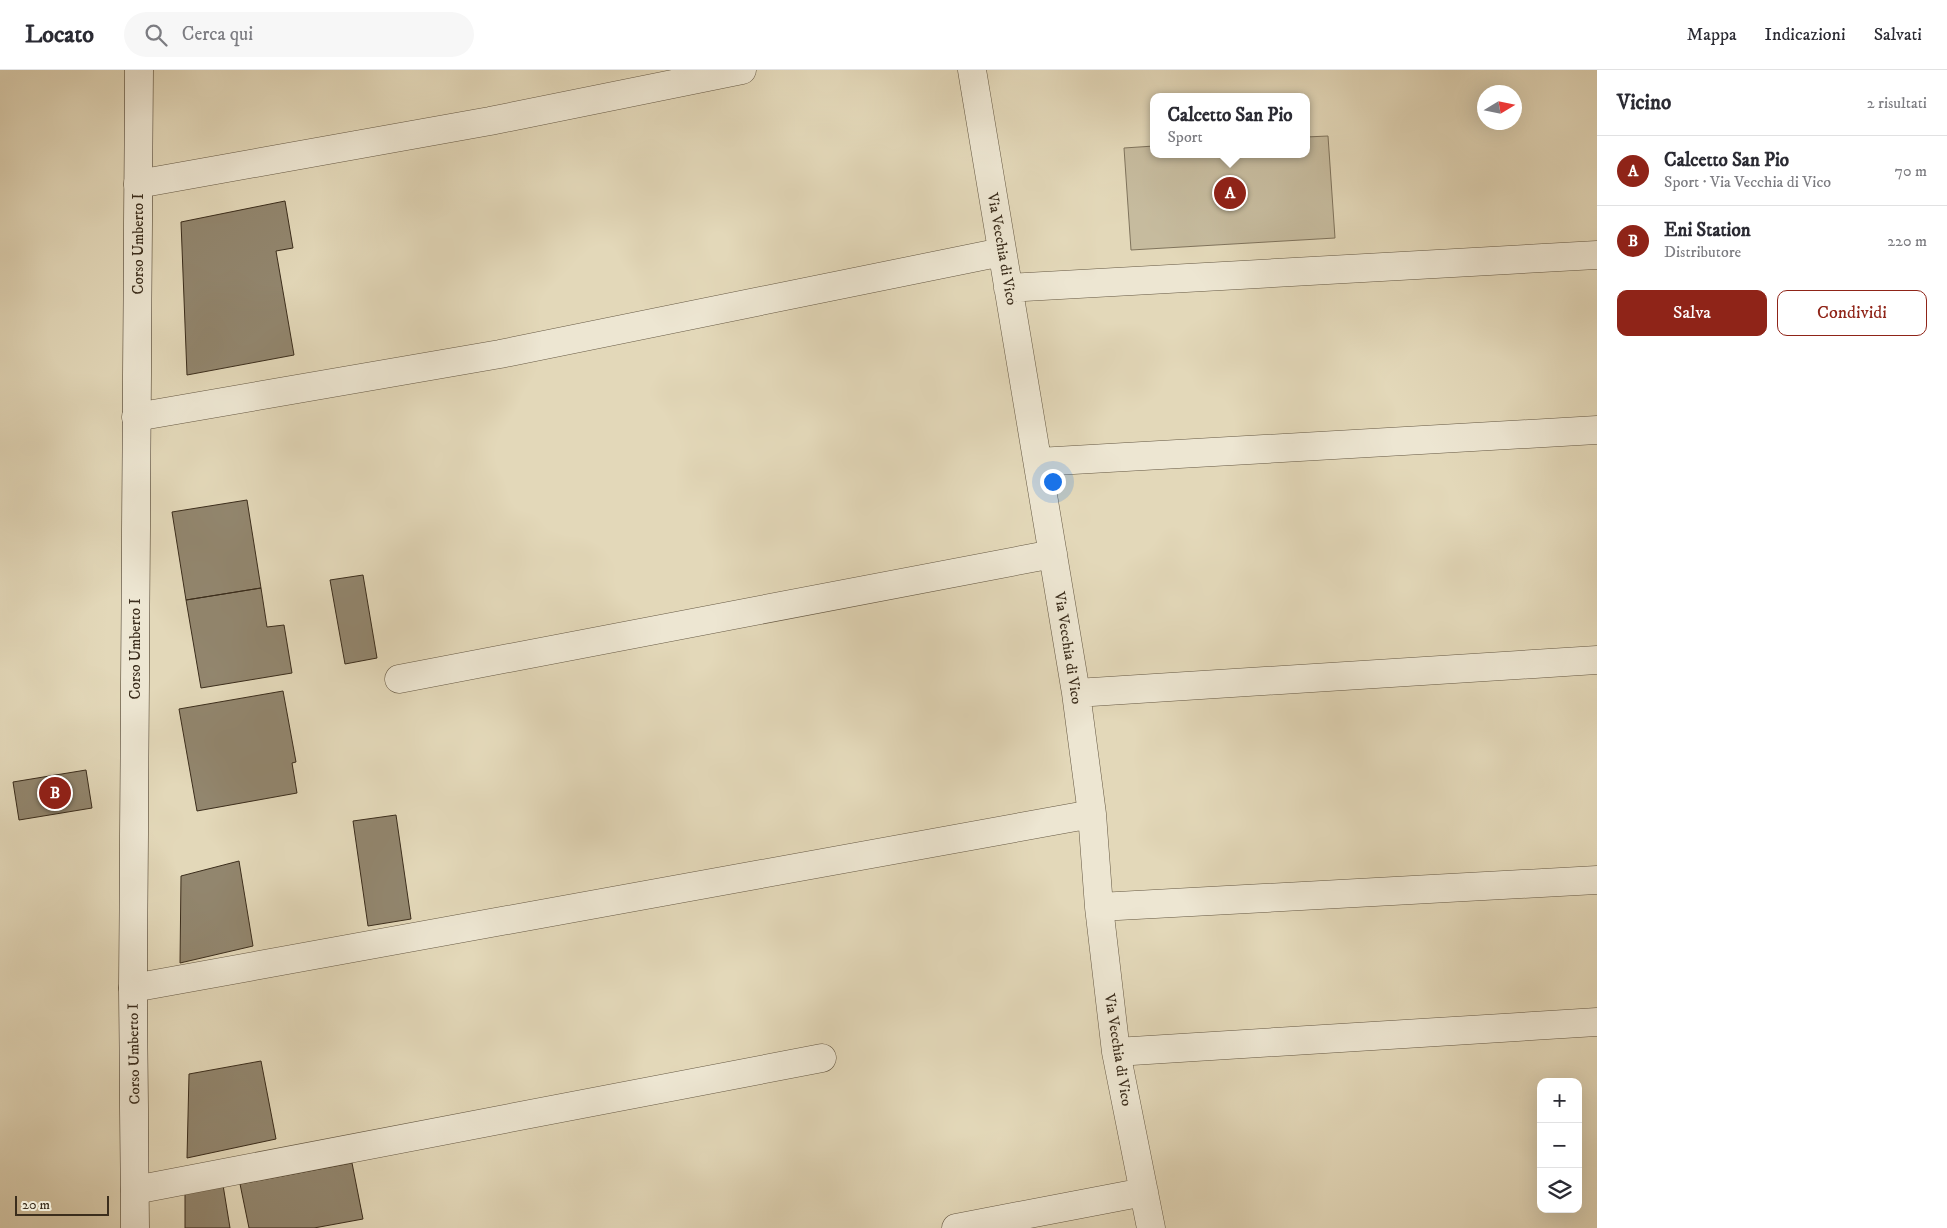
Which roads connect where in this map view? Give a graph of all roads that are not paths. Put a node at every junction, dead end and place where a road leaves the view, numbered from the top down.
1 (139, 70) edge
2 (742, 70) edge
3 (972, 70) edge
4 (138, 184) junction
5 (1002, 252) junction
6 (1597, 255) edge
7 (1008, 288) junction
8 (136, 417) junction
9 (1597, 430) edge
10 (1038, 462) junction
11 (1053, 554) junction
12 (1597, 660) edge
13 (399, 679) dead end
14 (1076, 693) junction
15 (1092, 814) junction
16 (1597, 880) edge
17 (1099, 907) junction
18 (133, 988) junction
19 (1597, 1022) edge
20 (1116, 1052) junction
21 (822, 1058) dead end
22 (135, 1190) junction
23 (1144, 1192) junction
24 (135, 1228) edge
25 (956, 1228) edge
26 (1151, 1228) edge

1 - 4 street, Corso Umberto I
2 - 4 street
3 - 5 street, Via Vecchia di Vico
4 - 8 street, Corso Umberto I
5 - 7 street, Via Vecchia di Vico
5 - 8 street
6 - 7 street
7 - 10 street, Via Vecchia di Vico
8 - 18 street, Corso Umberto I
9 - 10 street
10 - 11 street, Via Vecchia di Vico
11 - 13 street
11 - 14 street, Via Vecchia di Vico
12 - 14 street
14 - 15 street, Via Vecchia di Vico
15 - 17 street, Via Vecchia di Vico
15 - 18 street
16 - 17 street
17 - 20 street, Via Vecchia di Vico
18 - 22 street, Corso Umberto I
19 - 20 street
20 - 23 street, Via Vecchia di Vico
21 - 22 street
22 - 24 street, Corso Umberto I
23 - 25 street
23 - 26 street, Via Vecchia di Vico

